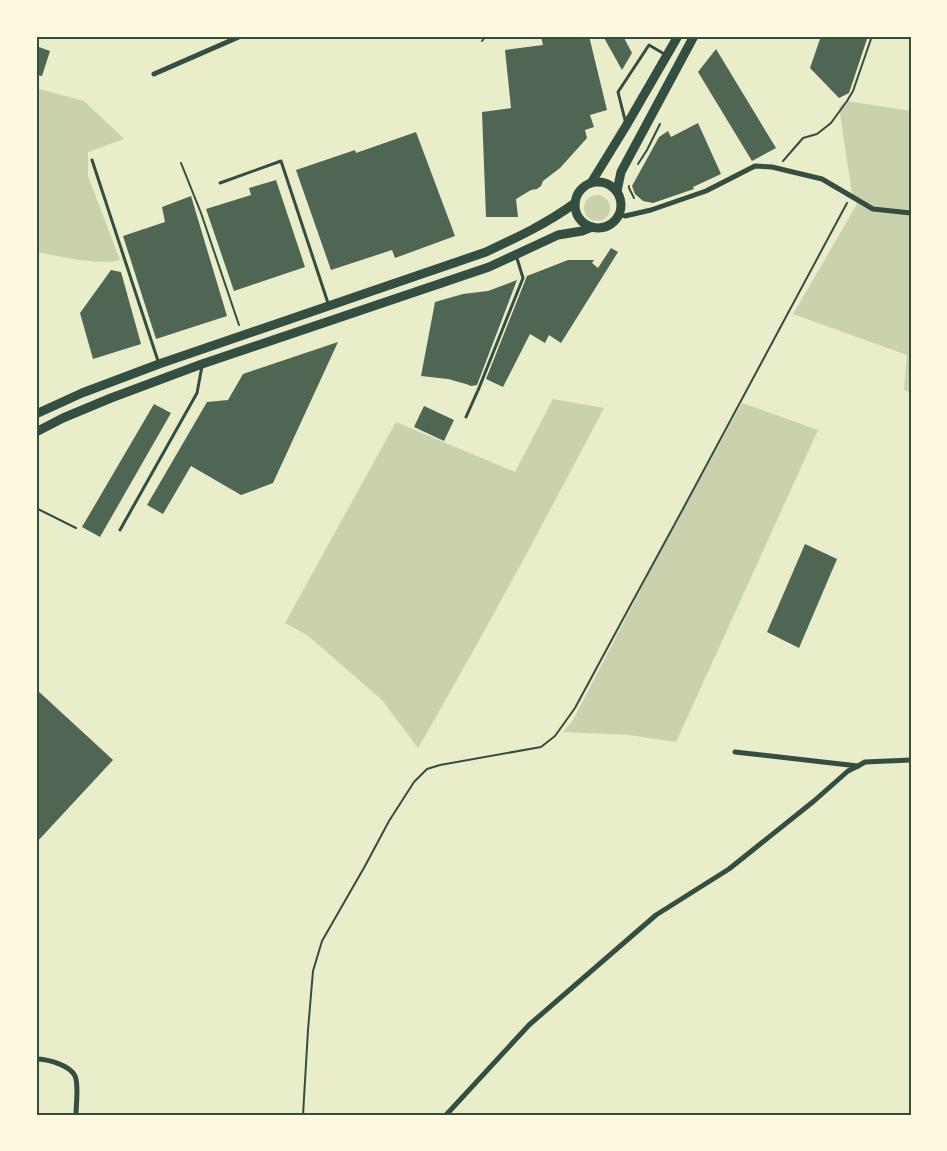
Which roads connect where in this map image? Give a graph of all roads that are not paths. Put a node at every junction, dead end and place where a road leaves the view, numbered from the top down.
1 (240, 36) edge
2 (678, 36) edge
3 (694, 36) edge
4 (667, 56) junction
5 (154, 74) dead end
6 (626, 126) junction
7 (92, 160) dead end
8 (220, 183) dead end
9 (591, 183) junction
10 (617, 191) junction
11 (575, 203) junction
12 (911, 213) edge
13 (619, 214) junction
14 (592, 227) junction
15 (516, 255) junction
16 (329, 306) junction
17 (159, 364) junction
18 (202, 364) junction
19 (36, 414) edge
20 (466, 417) dead end
21 (36, 432) edge
22 (120, 530) dead end
23 (735, 752) dead end
24 (911, 760) edge
25 (858, 766) junction
26 (36, 1059) edge
27 (76, 1115) edge
28 (446, 1115) edge

1 - 5 street
2 - 4 main road
3 - 10 main road
4 - 6 main road
4 - 6 lane
6 - 9 main road
7 - 17 lane
8 - 16 lane
9 - 10 main road
9 - 11 main road
10 - 13 main road
11 - 14 main road
11 - 16 main road
12 - 13 street
13 - 14 main road
14 - 15 main road
15 - 18 main road
15 - 20 lane
16 - 17 main road
17 - 19 main road
18 - 21 main road
18 - 22 lane
23 - 25 street
24 - 25 street
25 - 28 street
26 - 27 street

